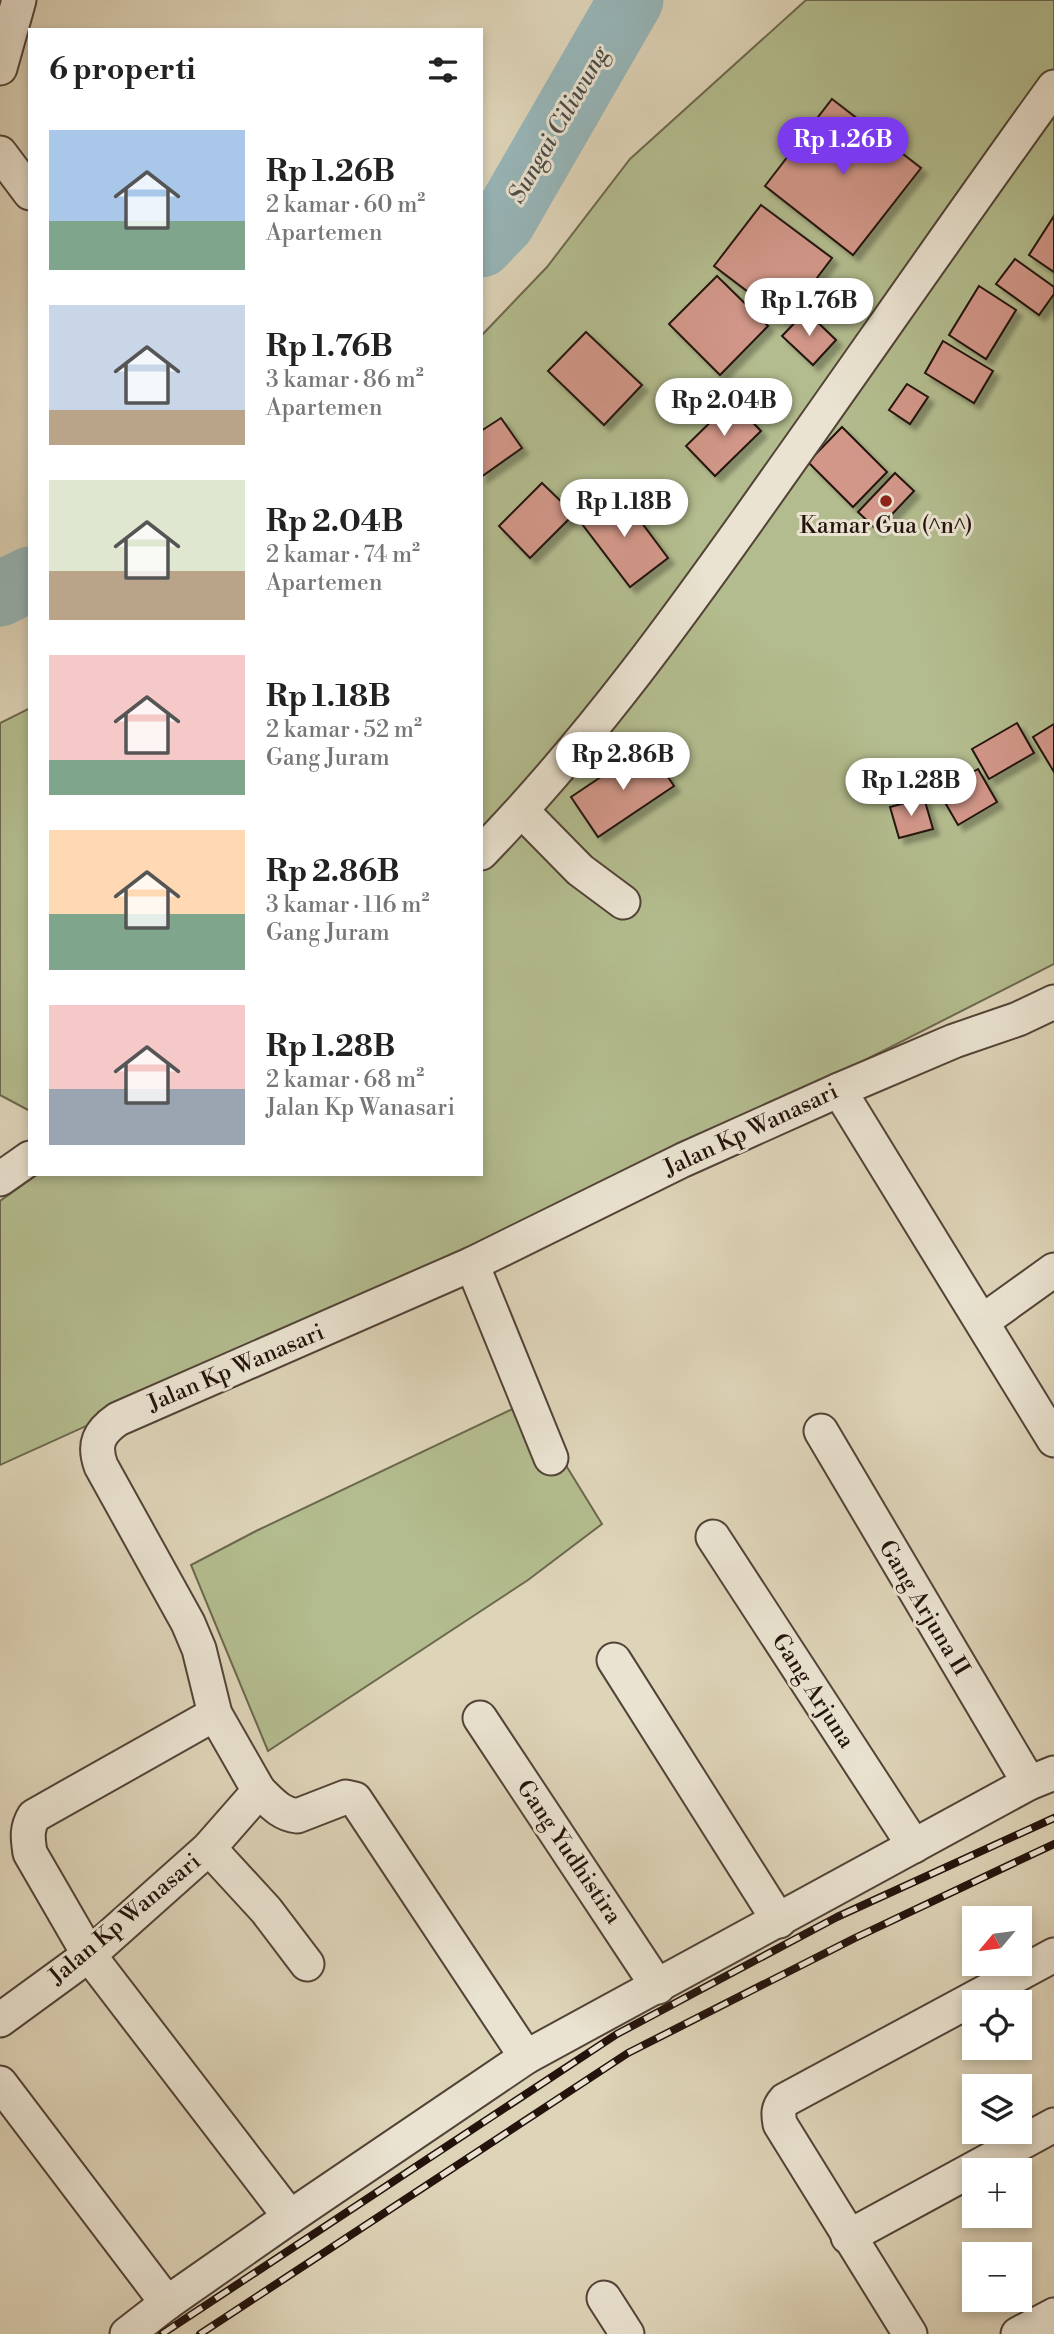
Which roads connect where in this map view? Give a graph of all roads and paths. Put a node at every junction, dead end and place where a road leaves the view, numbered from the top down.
1 (19, 0) edge
2 (0, 68) edge
3 (1054, 87) edge
4 (0, 153) edge
5 (28, 190) edge
6 (522, 811) junction
7 (483, 851) edge
8 (623, 902) dead end
9 (1054, 1002) edge
10 (839, 1090) junction
11 (28, 1159) edge
12 (0, 1179) edge
13 (472, 1264) junction
14 (1054, 1270) edge
15 (983, 1321) junction
16 (821, 1431) dead end
17 (1054, 1440) edge
18 (551, 1458) dead end
19 (713, 1537) dead end
20 (614, 1660) dead end
21 (215, 1714) junction
22 (480, 1718) dead end
23 (1042, 1778) edge
24 (259, 1791) junction
25 (914, 1846) junction
26 (209, 1848) junction
27 (779, 1921) junction
28 (89, 1955) junction
29 (1054, 1955) edge
30 (307, 1964) dead end
31 (658, 1987) junction
32 (0, 2020) edge
33 (526, 2057) junction
34 (0, 2084) edge
35 (1054, 2125) edge
36 (290, 2217) junction
37 (848, 2237) junction
38 (604, 2298) dead end
39 (167, 2303) junction
40 (1054, 2315) edge
41 (127, 2334) edge
42 (627, 2334) edge
43 (910, 2334) edge
44 (1018, 2334) edge

1 - 2 street
3 - 6 street
4 - 5 street
6 - 7 street
6 - 8 street
9 - 10 street, Jalan Kp Wanasari
10 - 13 street, Jalan Kp Wanasari
10 - 15 street
11 - 12 street
13 - 18 street
13 - 21 street, Jalan Kp Wanasari
14 - 15 street
15 - 17 street
16 - 23 street, Gang Arjuna II
19 - 25 street, Gang Arjuna
20 - 27 street
21 - 24 street, Jalan Kp Wanasari
21 - 28 street
22 - 31 street, Gang Yudhistira
23 - 25 street
24 - 26 street, Jalan Kp Wanasari
24 - 33 street
25 - 27 street
26 - 28 street, Jalan Kp Wanasari
26 - 30 street
27 - 31 street
28 - 32 street, Jalan Kp Wanasari
28 - 36 street
29 - 37 street
31 - 33 street
33 - 36 street
34 - 39 street
35 - 37 street
36 - 39 street
37 - 43 street
38 - 42 street
39 - 41 street
40 - 44 street

